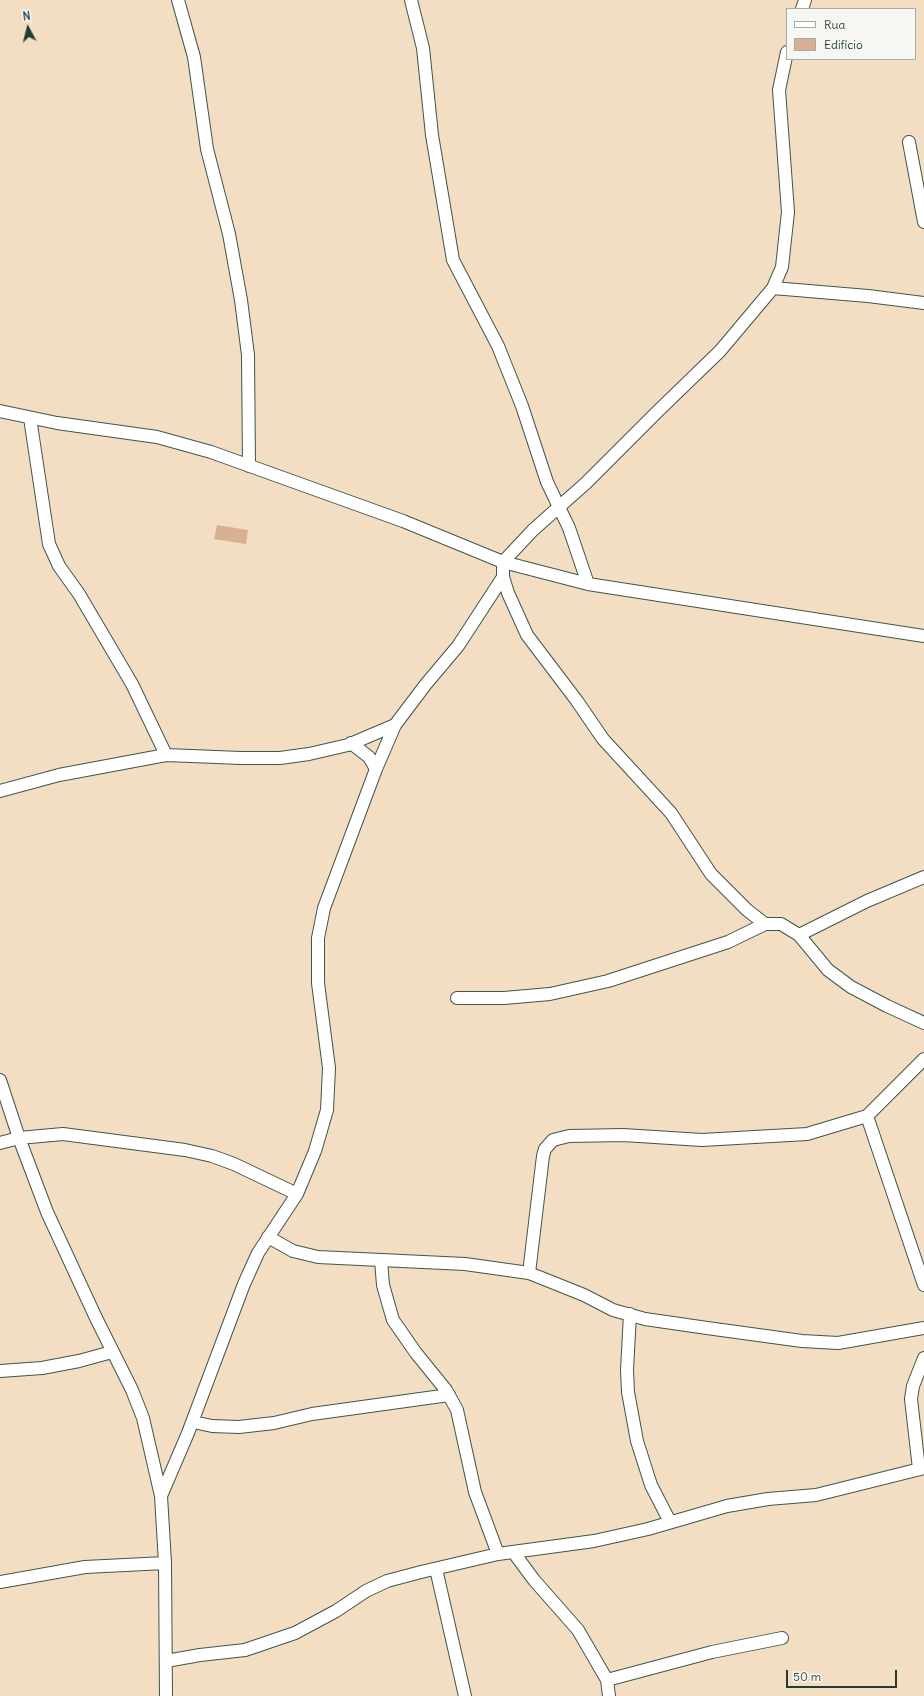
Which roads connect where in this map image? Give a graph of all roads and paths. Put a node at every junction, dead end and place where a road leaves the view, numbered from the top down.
1 (178, 0) edge
2 (411, 0) edge
3 (786, 57) edge
4 (909, 142) dead end
5 (924, 222) edge
6 (773, 288) junction
7 (924, 303) edge
8 (0, 411) edge
9 (30, 418) junction
10 (249, 466) junction
11 (559, 509) junction
12 (502, 562) junction
13 (503, 577) junction
14 (588, 584) junction
15 (924, 636) edge
16 (395, 725) junction
17 (351, 743) junction
18 (166, 755) junction
19 (376, 769) junction
20 (0, 791) edge
21 (924, 877) edge
22 (765, 924) junction
23 (799, 935) junction
24 (457, 998) dead end
25 (924, 1023) edge
26 (924, 1059) edge
27 (0, 1080) edge
28 (867, 1116) junction
29 (19, 1138) junction
30 (0, 1143) edge
31 (297, 1194) junction
32 (268, 1237) junction
33 (381, 1260) junction
34 (529, 1273) junction
35 (924, 1285) edge
36 (630, 1314) junction
37 (924, 1328) edge
38 (112, 1352) junction
39 (924, 1358) edge
40 (0, 1371) edge
41 (449, 1395) junction
42 (193, 1422) junction
43 (922, 1469) edge
44 (161, 1496) junction
45 (670, 1522) junction
46 (514, 1553) junction
47 (498, 1554) junction
48 (165, 1563) junction
49 (436, 1569) junction
50 (0, 1582) edge
51 (782, 1638) dead end
52 (166, 1661) junction
53 (607, 1680) junction
54 (166, 1696) edge
55 (465, 1696) edge
56 (609, 1696) edge

1 - 10 street
2 - 11 street
3 - 6 street
4 - 5 street
6 - 7 street
6 - 11 street
8 - 9 street
9 - 10 street
9 - 18 street
10 - 12 street
11 - 12 street
11 - 14 street
12 - 13 street
12 - 14 street
13 - 16 street
13 - 22 street
14 - 15 street
16 - 17 street
16 - 19 street
17 - 18 street
17 - 19 street
18 - 20 street
19 - 31 street
21 - 23 street
22 - 23 street
22 - 24 street
23 - 25 street
26 - 28 street
27 - 29 street
28 - 34 street
28 - 35 street
29 - 30 street
29 - 31 street
29 - 38 street
31 - 32 street
32 - 33 street
32 - 42 street
33 - 34 street
33 - 41 street
34 - 36 street
36 - 37 street
36 - 45 street
38 - 40 street
38 - 44 street
39 - 43 street
41 - 42 street
41 - 47 street
42 - 44 street
43 - 45 street
44 - 48 street
45 - 46 street
46 - 47 street
46 - 53 street
47 - 49 street
48 - 50 street
48 - 52 street
49 - 52 street
49 - 55 street
51 - 53 street
52 - 54 street
53 - 56 street

